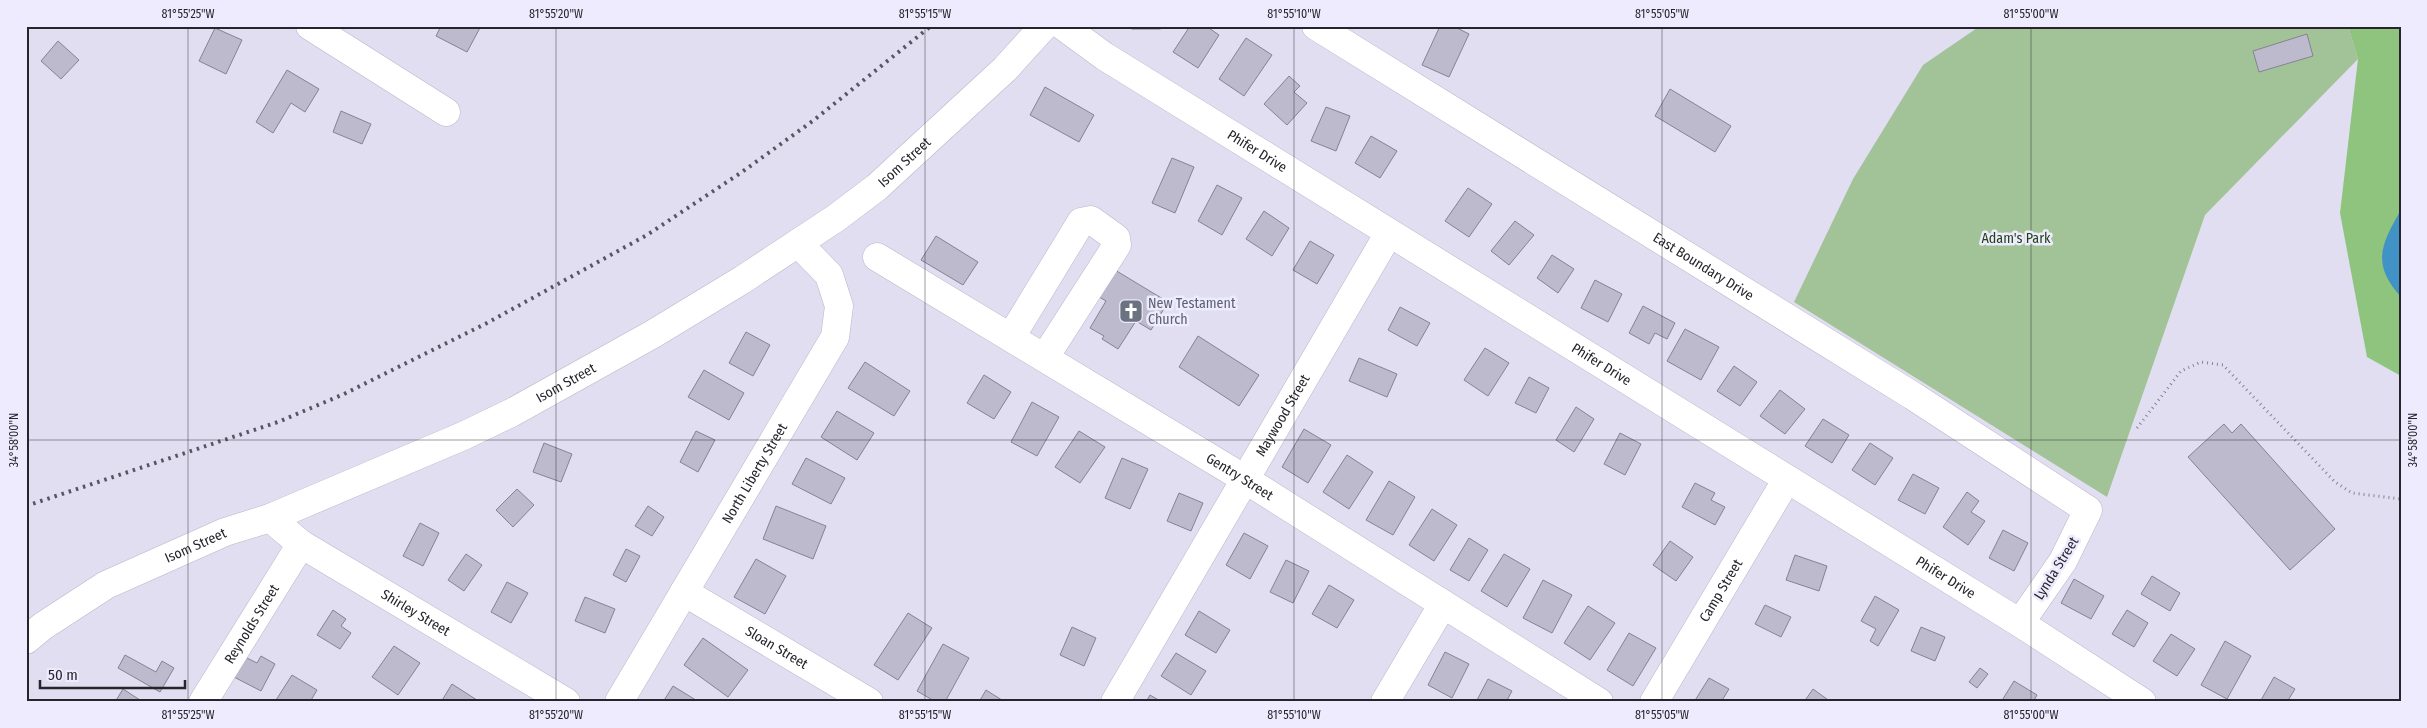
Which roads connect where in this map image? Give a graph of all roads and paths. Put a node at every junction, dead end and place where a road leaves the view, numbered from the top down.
1 (310, 26) edge
2 (1044, 26) edge
3 (1063, 26) edge
4 (1316, 26) edge
5 (446, 112) dead end
6 (1389, 233) junction
7 (798, 243) junction
8 (877, 257) dead end
9 (1011, 337) junction
10 (1045, 357) junction
11 (2137, 428) dead end
12 (1787, 479) junction
13 (1246, 480) junction
14 (2401, 499) edge
15 (2088, 510) joint
16 (270, 518) junction
17 (301, 544) junction
18 (684, 592) junction
19 (1442, 604) junction
20 (2020, 623) junction
21 (26, 640) edge
22 (212, 699) edge
23 (566, 702) edge
24 (619, 702) edge
25 (869, 702) edge
26 (1115, 702) edge
27 (1385, 702) edge
28 (1599, 702) edge
29 (1654, 702) edge
30 (2142, 702) edge

1 - 5 street
2 - 7 street, Isom Street
3 - 6 street, Phifer Drive
4 - 15 street, East Boundary Drive
6 - 12 street, Phifer Drive
6 - 13 street, Maywood Street
7 - 16 street, Isom Street
7 - 18 street, North Liberty Street
8 - 9 street, Gentry Street
9 - 10 street, Gentry Street
9 - 10 street
10 - 13 street, Gentry Street
11 - 14 path
12 - 20 street, Phifer Drive
12 - 29 street, Camp Street
13 - 19 street, Gentry Street
13 - 26 street, Maywood Street
15 - 20 street, Lynda Street
16 - 17 street, Shirley Street
16 - 21 street, Isom Street
17 - 22 street, Reynolds Street
17 - 23 street, Shirley Street
18 - 24 street, North Liberty Street
18 - 25 street, Sloan Street
19 - 27 street
19 - 28 street, Gentry Street
20 - 30 street, Phifer Drive

